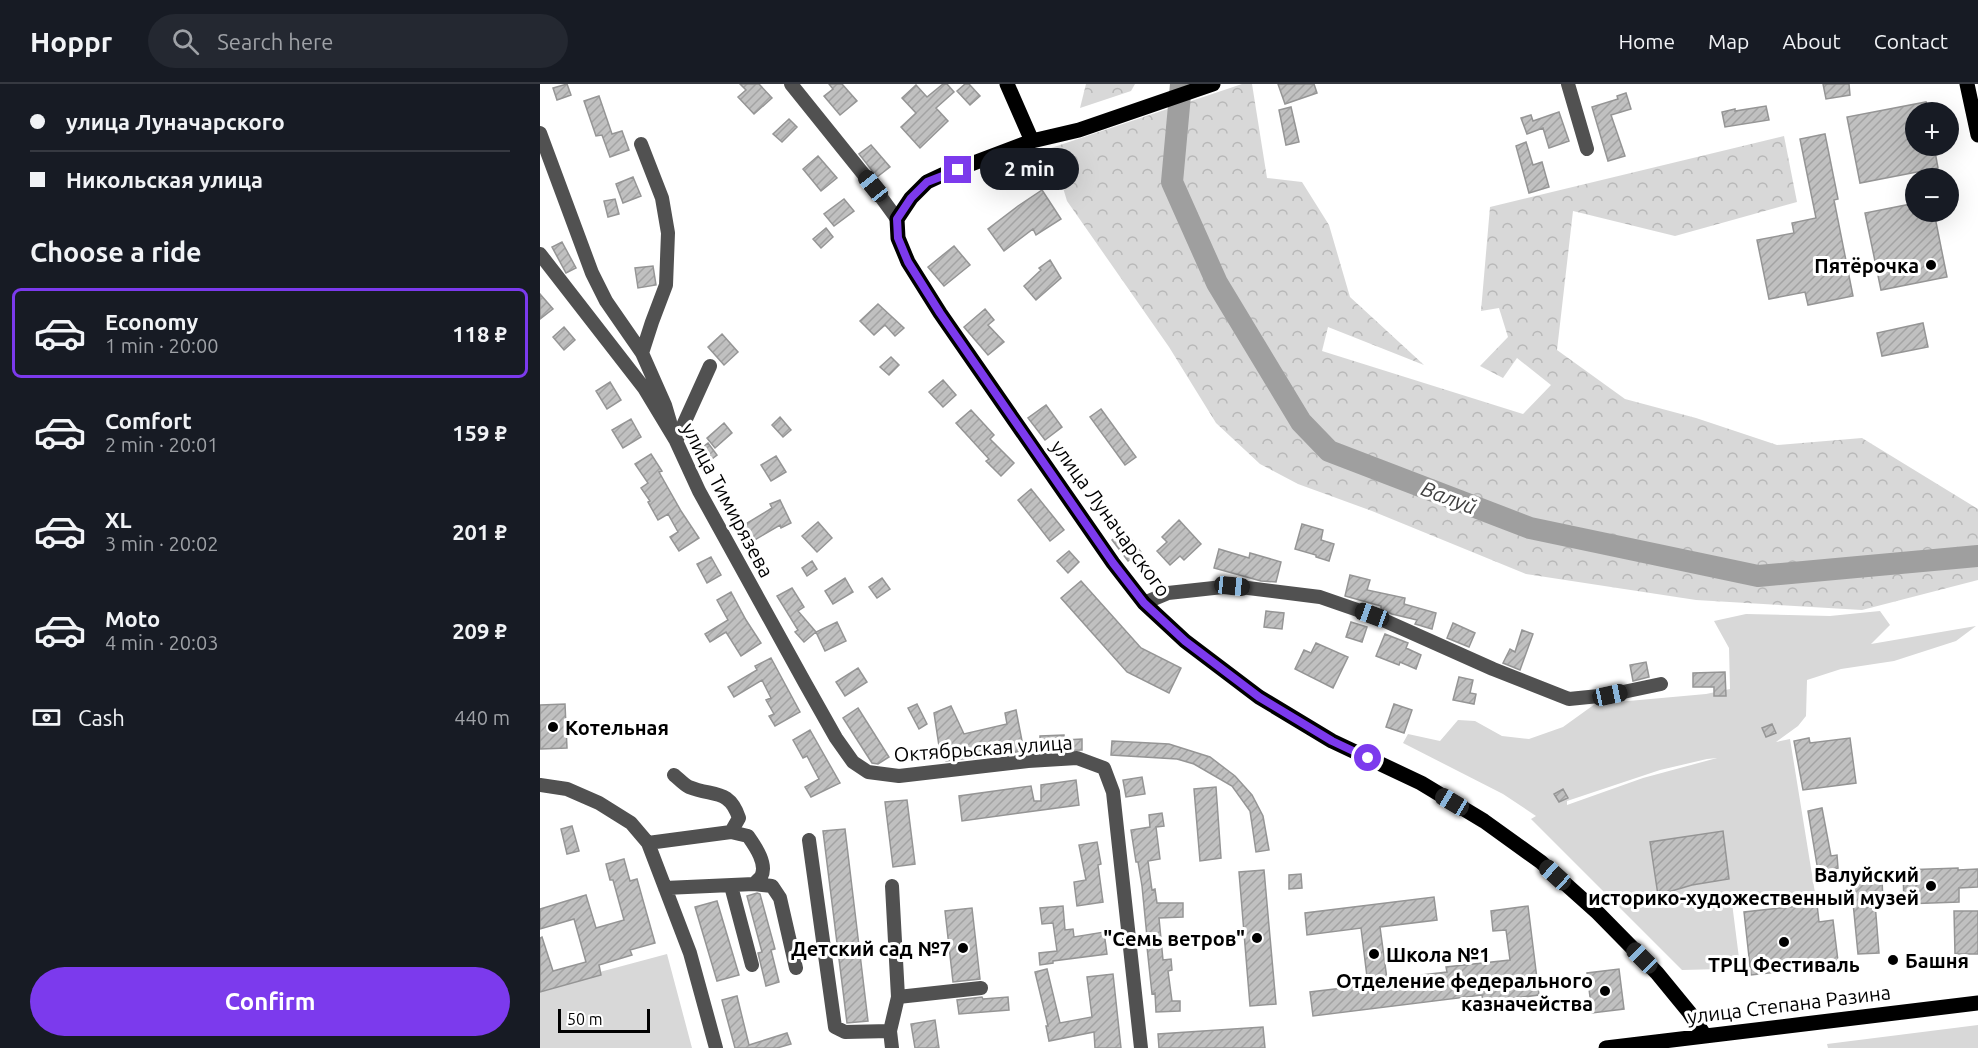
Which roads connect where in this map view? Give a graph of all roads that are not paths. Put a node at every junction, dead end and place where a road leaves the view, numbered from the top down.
1 (791, 84) edge
2 (1007, 84) edge
3 (1213, 84) edge
4 (1568, 84) edge
5 (1967, 84) edge
6 (540, 133) edge
7 (1978, 135) edge
8 (1032, 141) junction
9 (641, 144) dead end
10 (1587, 149) dead end
11 (897, 219) junction
12 (540, 254) edge
13 (642, 353) junction
14 (710, 366) dead end
15 (676, 441) junction
16 (1144, 603) junction
17 (1661, 684) dead end
18 (868, 772) joint
19 (674, 775) dead end
20 (540, 784) edge
21 (731, 832) junction
22 (809, 840) dead end
23 (648, 843) junction
24 (754, 884) junction
25 (730, 886) junction
26 (892, 886) dead end
27 (665, 888) junction
28 (752, 965) dead end
29 (796, 968) dead end
30 (981, 988) dead end
31 (898, 997) junction
32 (1978, 1004) edge
33 (890, 1031) junction
34 (1704, 1036) junction
35 (716, 1048) edge
36 (892, 1048) edge
37 (1141, 1048) edge
38 (1606, 1048) edge

1 - 11 street, улица Луначарского
2 - 8 main road
3 - 8 main road
4 - 10 street
5 - 7 main road
6 - 13 street
8 - 11 main road
9 - 13 street
11 - 16 main road, улица Луначарского
12 - 15 street, улица Тимирязева
13 - 15 street
14 - 15 street
15 - 18 street, улица Тимирязева
16 - 17 street
16 - 34 main road, улица Луначарского
18 - 37 street, Октябрьская улица
19 - 21 street
20 - 23 street
21 - 23 street
21 - 24 street
22 - 33 street
23 - 27 street
24 - 25 street
24 - 29 street
25 - 27 street
25 - 28 street
26 - 31 street
27 - 35 street
30 - 31 street
31 - 33 street
32 - 34 main road, улица Степана Разина
33 - 36 street
34 - 38 main road, улица Степана Разина

